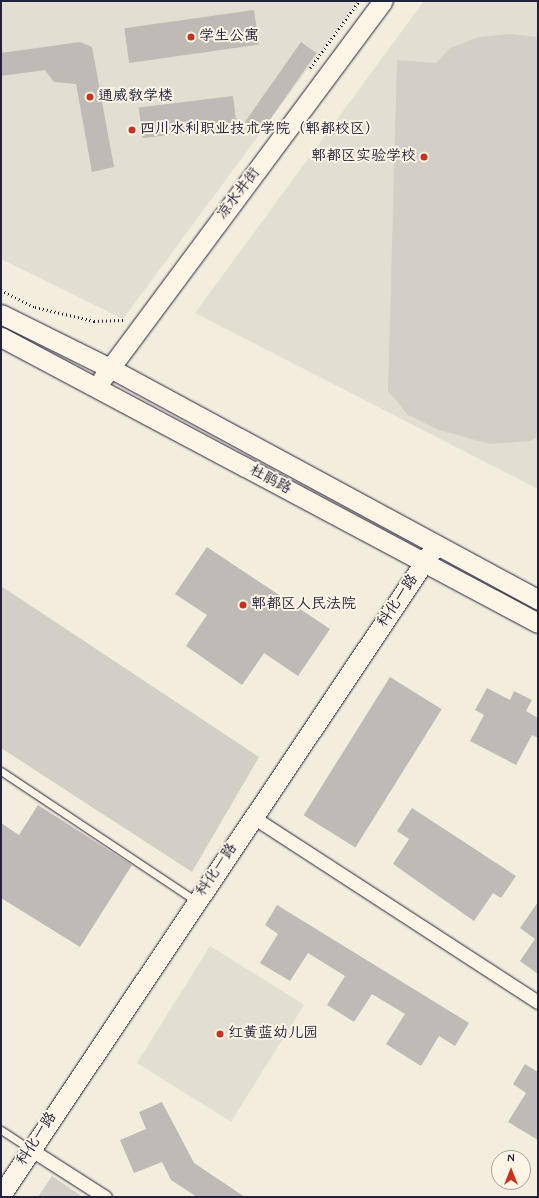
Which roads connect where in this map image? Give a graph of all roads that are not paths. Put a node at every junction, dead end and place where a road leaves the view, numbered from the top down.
1 (383, 1) edge
2 (1, 314) edge
3 (1, 337) edge
4 (110, 368) junction
5 (96, 387) junction
6 (435, 546) junction
7 (423, 563) junction
8 (538, 599) edge
9 (538, 623) edge
10 (1, 771) edge
11 (253, 817) junction
12 (196, 901) junction
13 (538, 1002) edge
14 (1, 1130) edge
15 (30, 1149) junction
16 (1, 1195) edge
17 (105, 1197) edge

1 - 4 street, 凉水井街
2 - 4 street, 杜鹃路
3 - 5 street, 杜鹃路
4 - 5 street, 凉水井街
4 - 6 street, 杜鹃路
5 - 7 street, 杜鹃路
6 - 7 street, 科化一路
6 - 8 street, 杜鹃路
7 - 9 street, 杜鹃路
7 - 11 street, 科化一路
10 - 12 lane
11 - 12 street, 科化一路
11 - 13 street
12 - 15 street, 科化一路
14 - 15 lane
15 - 16 street, 科化一路
15 - 17 street

